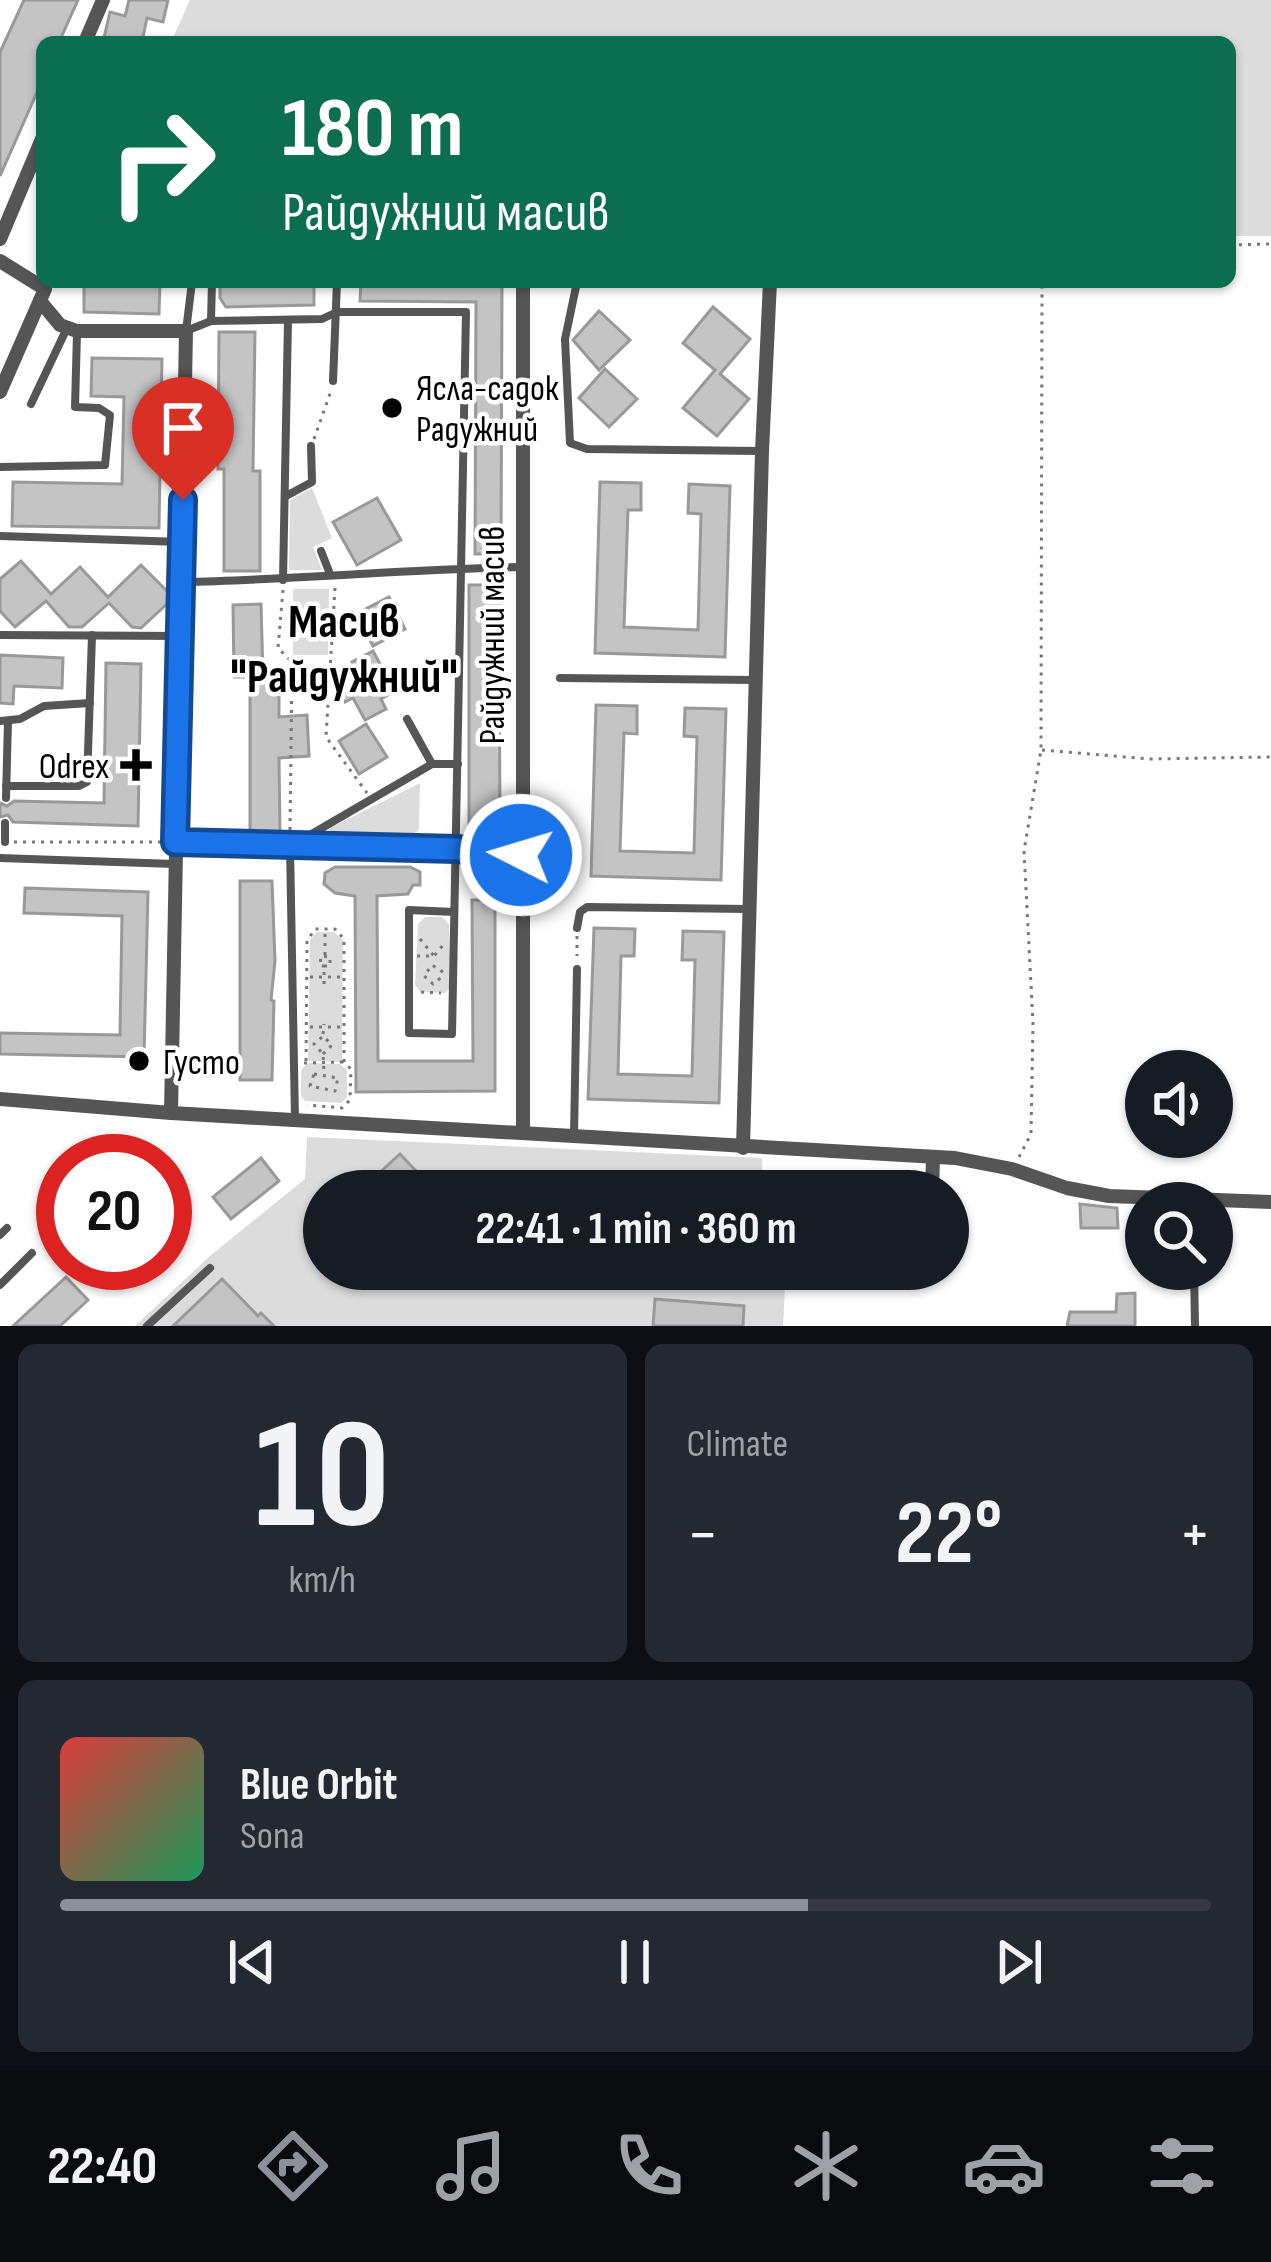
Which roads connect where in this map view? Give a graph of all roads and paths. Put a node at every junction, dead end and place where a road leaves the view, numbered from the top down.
1 (104, 0) edge
2 (88, 36) edge
3 (36, 153) edge
4 (0, 238) edge
5 (1271, 244) edge
6 (1236, 245) edge
7 (0, 261) edge
8 (36, 284) edge
9 (191, 288) edge
10 (212, 288) edge
11 (337, 288) edge
12 (523, 288) edge
13 (576, 288) edge
14 (770, 288) edge
15 (1042, 288) edge
16 (46, 291) edge
17 (337, 312) junction
18 (289, 320) junction
19 (211, 321) junction
20 (72, 330) junction
21 (187, 331) junction
22 (333, 381) joint
23 (0, 392) edge
24 (31, 404) dead end
25 (311, 446) joint
26 (762, 451) junction
27 (0, 466) edge
28 (285, 497) junction
29 (0, 536) edge
30 (182, 542) junction
31 (321, 551) dead end
32 (522, 567) junction
33 (463, 568) junction
34 (333, 574) junction
35 (284, 580) junction
36 (181, 582) junction
37 (0, 634) edge
38 (92, 635) junction
39 (180, 636) junction
40 (560, 678) dead end
41 (756, 680) junction
42 (91, 704) junction
43 (407, 719) dead end
44 (4, 721) edge
45 (1041, 750) junction
46 (1271, 757) edge
47 (432, 764) junction
48 (458, 764) junction
49 (6, 786) junction
50 (6, 797) dead end
51 (371, 799) junction
52 (5, 823) dead end
53 (5, 842) joint
54 (175, 842) junction
55 (290, 846) junction
56 (457, 849) junction
57 (521, 855) junction
58 (0, 858) edge
59 (174, 864) junction
60 (748, 909) junction
61 (454, 912) junction
62 (425, 926) dead end
63 (578, 928) joint
64 (325, 929) junction
65 (417, 936) junction
66 (449, 938) dead end
67 (416, 956) junction
68 (434, 956) junction
69 (450, 956) dead end
70 (344, 960) junction
71 (307, 961) junction
72 (325, 961) junction
73 (434, 964) junction
74 (578, 969) joint
75 (416, 972) dead end
76 (307, 977) junction
77 (344, 977) junction
78 (324, 981) junction
79 (433, 984) junction
80 (415, 985) dead end
81 (451, 986) dead end
82 (433, 994) junction
83 (323, 1025) junction
84 (306, 1027) junction
85 (344, 1027) junction
86 (323, 1036) junction
87 (306, 1044) junction
88 (314, 1044) junction
89 (332, 1045) junction
90 (344, 1046) junction
91 (323, 1054) junction
92 (306, 1061) junction
93 (324, 1062) junction
94 (344, 1062) junction
95 (296, 1070) dead end
96 (324, 1074) junction
97 (339, 1083) junction
98 (351, 1084) junction
99 (324, 1090) junction
100 (296, 1098) dead end
101 (0, 1099) edge
102 (324, 1107) junction
103 (171, 1113) junction
104 (295, 1120) junction
105 (523, 1133) junction
106 (574, 1136) junction
107 (743, 1148) junction
108 (933, 1157) junction
109 (1012, 1169) junction
110 (933, 1170) edge
111 (1125, 1197) edge
112 (1233, 1202) edge
113 (1271, 1202) edge
114 (32, 1253) dead end
115 (210, 1268) dead end
116 (0, 1285) edge
117 (1194, 1290) edge
118 (147, 1326) edge
119 (1195, 1326) edge

1 - 2 street
3 - 4 street
5 - 6 path
7 - 8 street
9 - 21 lane
10 - 19 lane
11 - 17 lane
12 - 32 street, Райдужний масив
13 - 26 lane
14 - 26 street
15 - 45 path
16 - 20 street
16 - 23 street
17 - 18 lane
17 - 22 lane
17 - 33 lane
18 - 19 lane
18 - 28 lane
19 - 21 lane
20 - 21 street
20 - 24 lane
20 - 27 lane
21 - 30 street
22 - 25 path
25 - 28 lane
26 - 41 street
28 - 35 lane
29 - 30 lane
30 - 36 street
31 - 34 lane
32 - 33 lane
32 - 57 street, Райдужний масив
33 - 34 lane
33 - 48 lane
34 - 35 lane
34 - 51 path
35 - 36 lane
35 - 55 path
36 - 39 street
37 - 38 lane
38 - 39 lane
38 - 42 lane
39 - 54 street
40 - 41 lane
41 - 60 street
42 - 44 lane
42 - 49 lane
43 - 47 lane
44 - 49 lane
45 - 46 path
45 - 109 path
47 - 48 lane
47 - 51 lane
48 - 56 lane
49 - 50 lane
51 - 55 lane
52 - 53 lane
53 - 54 path
54 - 55 lane
54 - 59 street
55 - 56 lane
55 - 104 lane
56 - 57 lane
56 - 61 lane
57 - 105 street, Райдужний масив
58 - 59 lane
59 - 103 street
60 - 63 lane
60 - 107 street
61 - 61 lane
62 - 65 path
63 - 74 path
64 - 70 path
64 - 71 path
64 - 72 path
65 - 67 path
65 - 68 path
66 - 68 path
67 - 68 path
67 - 75 path
68 - 69 path
68 - 73 path
70 - 72 path
70 - 77 path
71 - 72 path
71 - 76 path
72 - 78 path
73 - 79 path
73 - 79 path
74 - 106 lane
76 - 78 path
76 - 84 path
77 - 78 path
77 - 85 path
79 - 82 path
80 - 82 path
81 - 82 path
83 - 84 path
83 - 85 path
83 - 86 path
84 - 87 path
85 - 90 path
86 - 88 path
86 - 89 path
87 - 88 path
87 - 92 path
88 - 91 path
89 - 90 path
89 - 91 path
90 - 94 path
91 - 93 path
92 - 93 path
92 - 95 path
93 - 94 path
93 - 96 path
94 - 98 path
96 - 97 path
96 - 99 path
97 - 98 path
97 - 99 path
98 - 102 path
99 - 102 path
100 - 102 path
101 - 103 street
103 - 104 street
104 - 105 street
105 - 106 street
106 - 107 street
107 - 108 street
108 - 109 street
108 - 110 street
109 - 111 street
112 - 113 street
114 - 116 lane
115 - 118 lane
117 - 119 lane

